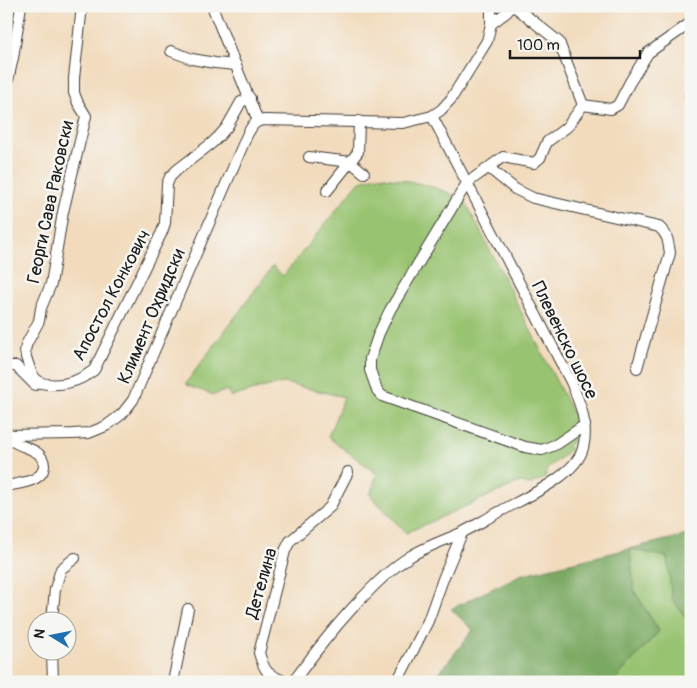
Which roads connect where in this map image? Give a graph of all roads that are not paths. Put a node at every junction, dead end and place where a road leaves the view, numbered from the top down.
1 (21, 6) edge
2 (82, 6) edge
3 (212, 6) edge
4 (491, 6) edge
5 (513, 6) edge
6 (691, 22) edge
7 (492, 24) junction
8 (171, 51) dead end
9 (236, 65) junction
10 (6, 89) edge
11 (250, 98) junction
12 (583, 105) junction
13 (432, 116) junction
14 (258, 121) junction
15 (359, 122) junction
16 (310, 157) dead end
17 (351, 162) junction
18 (489, 168) junction
19 (364, 173) dead end
20 (467, 183) junction
21 (327, 191) dead end
22 (6, 366) edge
23 (637, 368) dead end
24 (41, 383) junction
25 (585, 425) junction
26 (8, 434) edge
27 (348, 472) dead end
28 (6, 486) edge
29 (462, 533) junction
30 (75, 558) dead end
31 (188, 609) dead end
32 (53, 610) edge
33 (52, 660) edge
34 (53, 682) edge
35 (173, 682) edge
36 (286, 682) edge
37 (293, 682) edge
38 (397, 682) edge

1 - 10 street
2 - 24 street, Георги Сава Раковски
3 - 9 street
4 - 7 street
5 - 7 street
5 - 12 street
6 - 12 street
7 - 13 street
8 - 9 street
9 - 11 street
11 - 14 street
11 - 24 street, Апостол Конкович
12 - 18 street
13 - 15 street
13 - 20 street, Плевенско шосе
14 - 15 street
14 - 26 street, Климент Охридски
15 - 17 street
16 - 17 street
17 - 19 street
17 - 21 street
18 - 20 street
18 - 23 street
20 - 25 street, Плевенско шосе
20 - 25 street
22 - 24 street
25 - 29 street, Плевенско шосе
26 - 28 street
27 - 36 street, Детелина
29 - 37 street, Плевенско шосе
29 - 38 street
30 - 32 street
31 - 35 street
33 - 34 street

